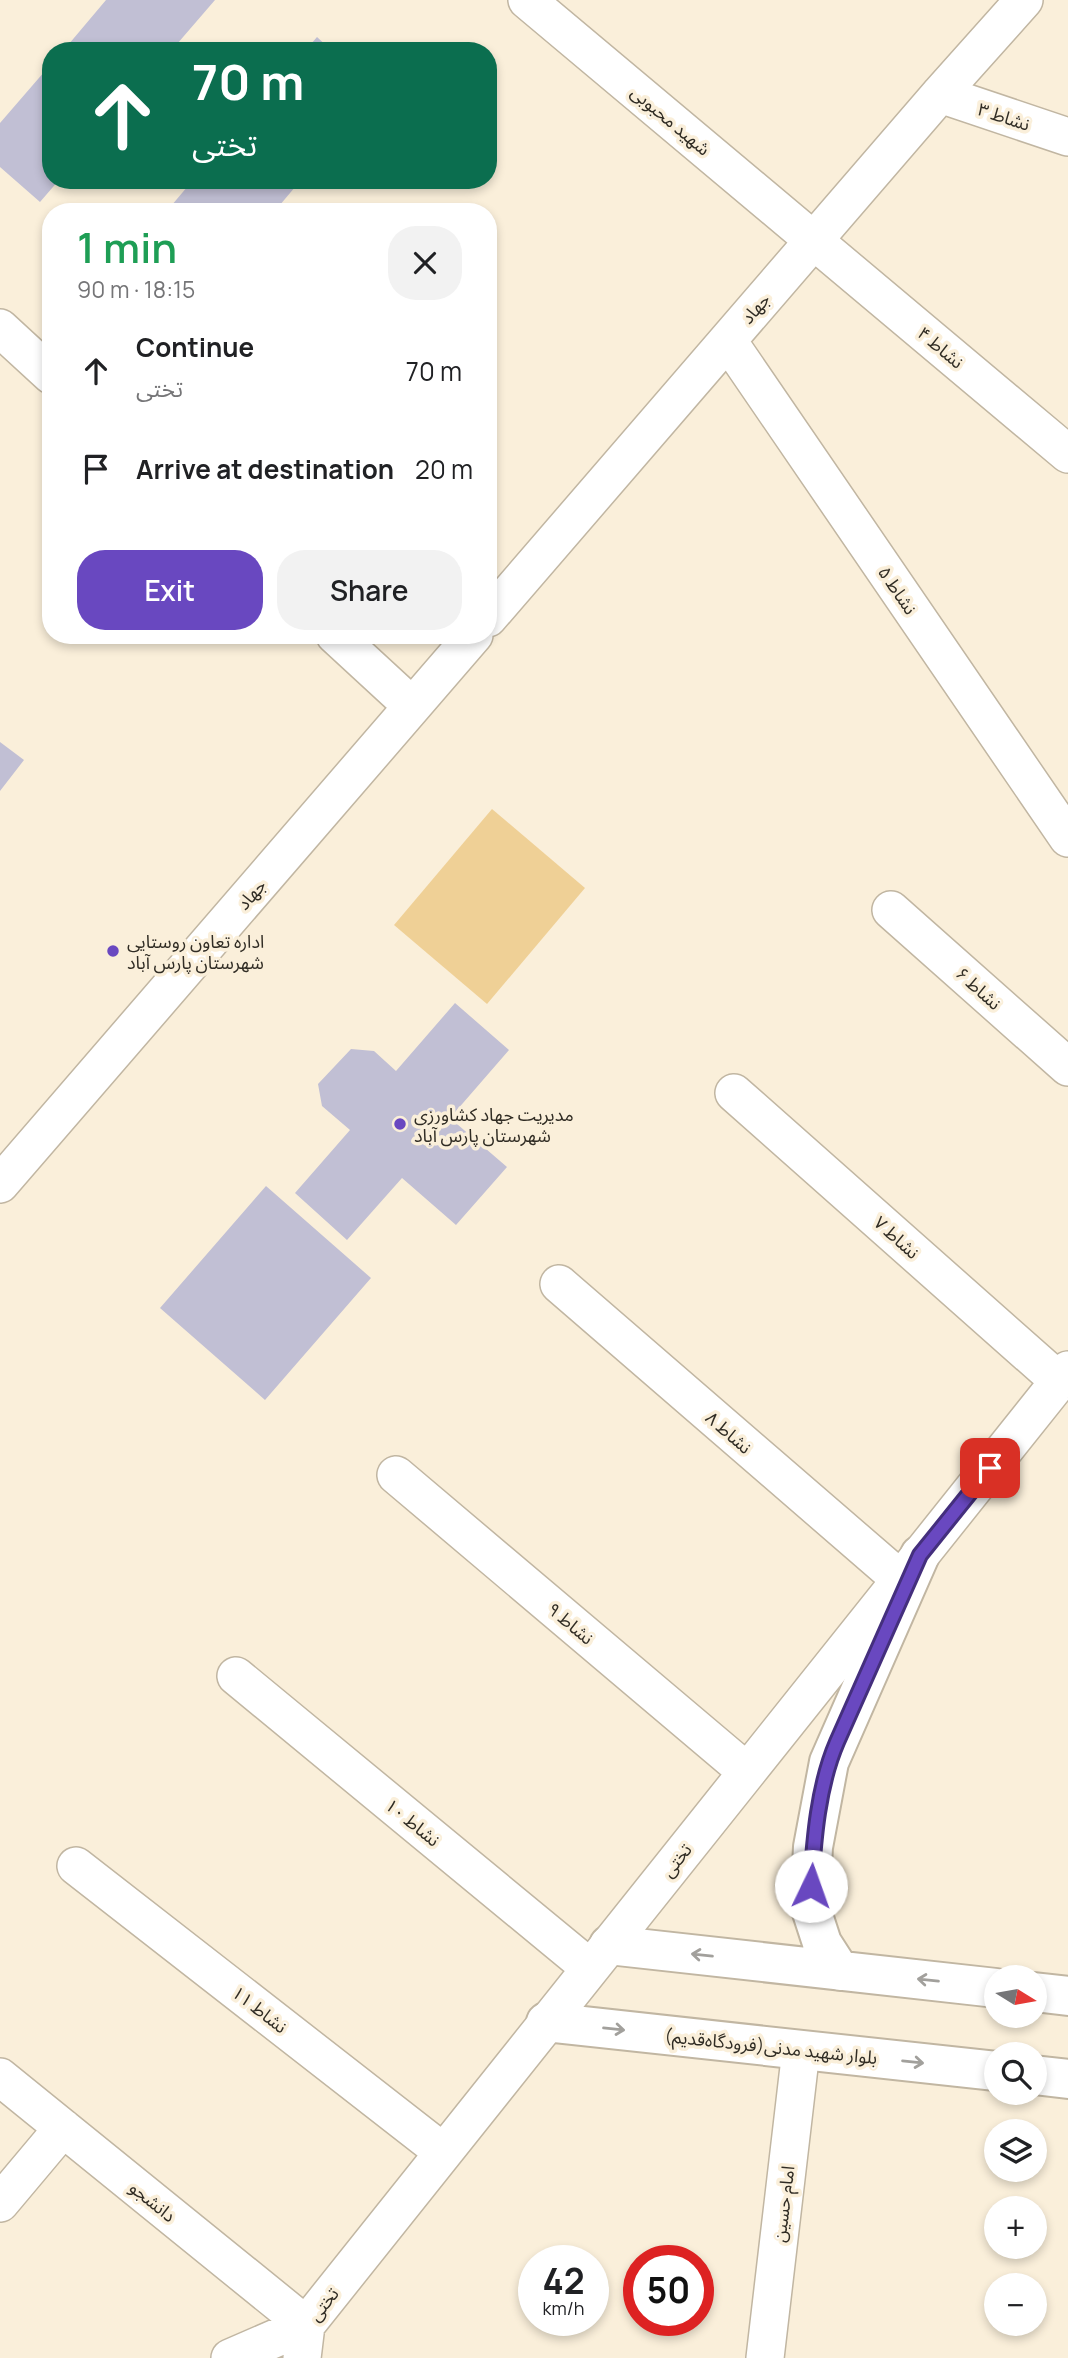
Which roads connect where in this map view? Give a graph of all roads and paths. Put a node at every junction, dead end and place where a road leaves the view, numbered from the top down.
1 (527, 0) edge
2 (1024, 0) edge
3 (940, 94) junction
4 (1068, 137) edge
5 (814, 240) junction
6 (1, 331) edge
7 (727, 341) junction
8 (42, 367) edge
9 (1068, 454) edge
10 (497, 608) edge
11 (345, 644) edge
12 (466, 644) edge
13 (412, 706) junction
14 (1068, 838) edge
15 (891, 910) dead end
16 (1068, 1067) edge
17 (734, 1093) dead end
18 (0, 1184) edge
19 (559, 1284) dead end
20 (1064, 1376) edge
21 (396, 1475) dead end
22 (910, 1567) junction
23 (236, 1676) dead end
24 (746, 1771) junction
25 (76, 1866) dead end
26 (599, 1956) junction
27 (840, 1971) junction
28 (984, 1987) edge
29 (1047, 1994) edge
30 (1068, 1996) edge
31 (546, 2022) junction
32 (801, 2050) junction
33 (984, 2070) edge
34 (0, 2077) edge
35 (1047, 2077) edge
36 (1068, 2079) edge
37 (63, 2128) junction
38 (443, 2152) junction
39 (0, 2203) edge
40 (304, 2341) edge
41 (230, 2358) edge
42 (765, 2358) edge

1 - 5 street, شهید محبوبی
2 - 3 street, جهاد
3 - 4 street, نشاط ۳
3 - 5 street, جهاد
5 - 7 street, جهاد
5 - 9 street, نشاط ۴
6 - 8 street
7 - 10 street, جهاد
7 - 14 street, نشاط ۵
11 - 13 street
12 - 13 street, جهاد
13 - 18 street, جهاد
15 - 16 street, نشاط ۶
17 - 20 street, نشاط ۷
19 - 22 street, نشاط ۸
20 - 22 street, تختی
21 - 24 street, نشاط ۹
22 - 24 street, تختی
22 - 27 main road
23 - 26 street, نشاط ۱۰
24 - 26 street, تختی
25 - 38 street, نشاط ۱۱
27 -> 26 main road
26 - 31 street, تختی
28 -> 27 main road
29 - 30 main road
31 -> 32 main road, بلوار شهید مدنی(فرودگاه‌قدیم)
31 - 38 street, تختی
32 -> 33 main road, بلوار شهید مدنی(فرودگاه‌قدیم)
32 - 42 street, امام حسین
34 - 37 street, دانشجو
35 - 36 main road
37 - 39 street
37 - 40 street, دانشجو
38 - 40 street, تختی
40 - 41 street

